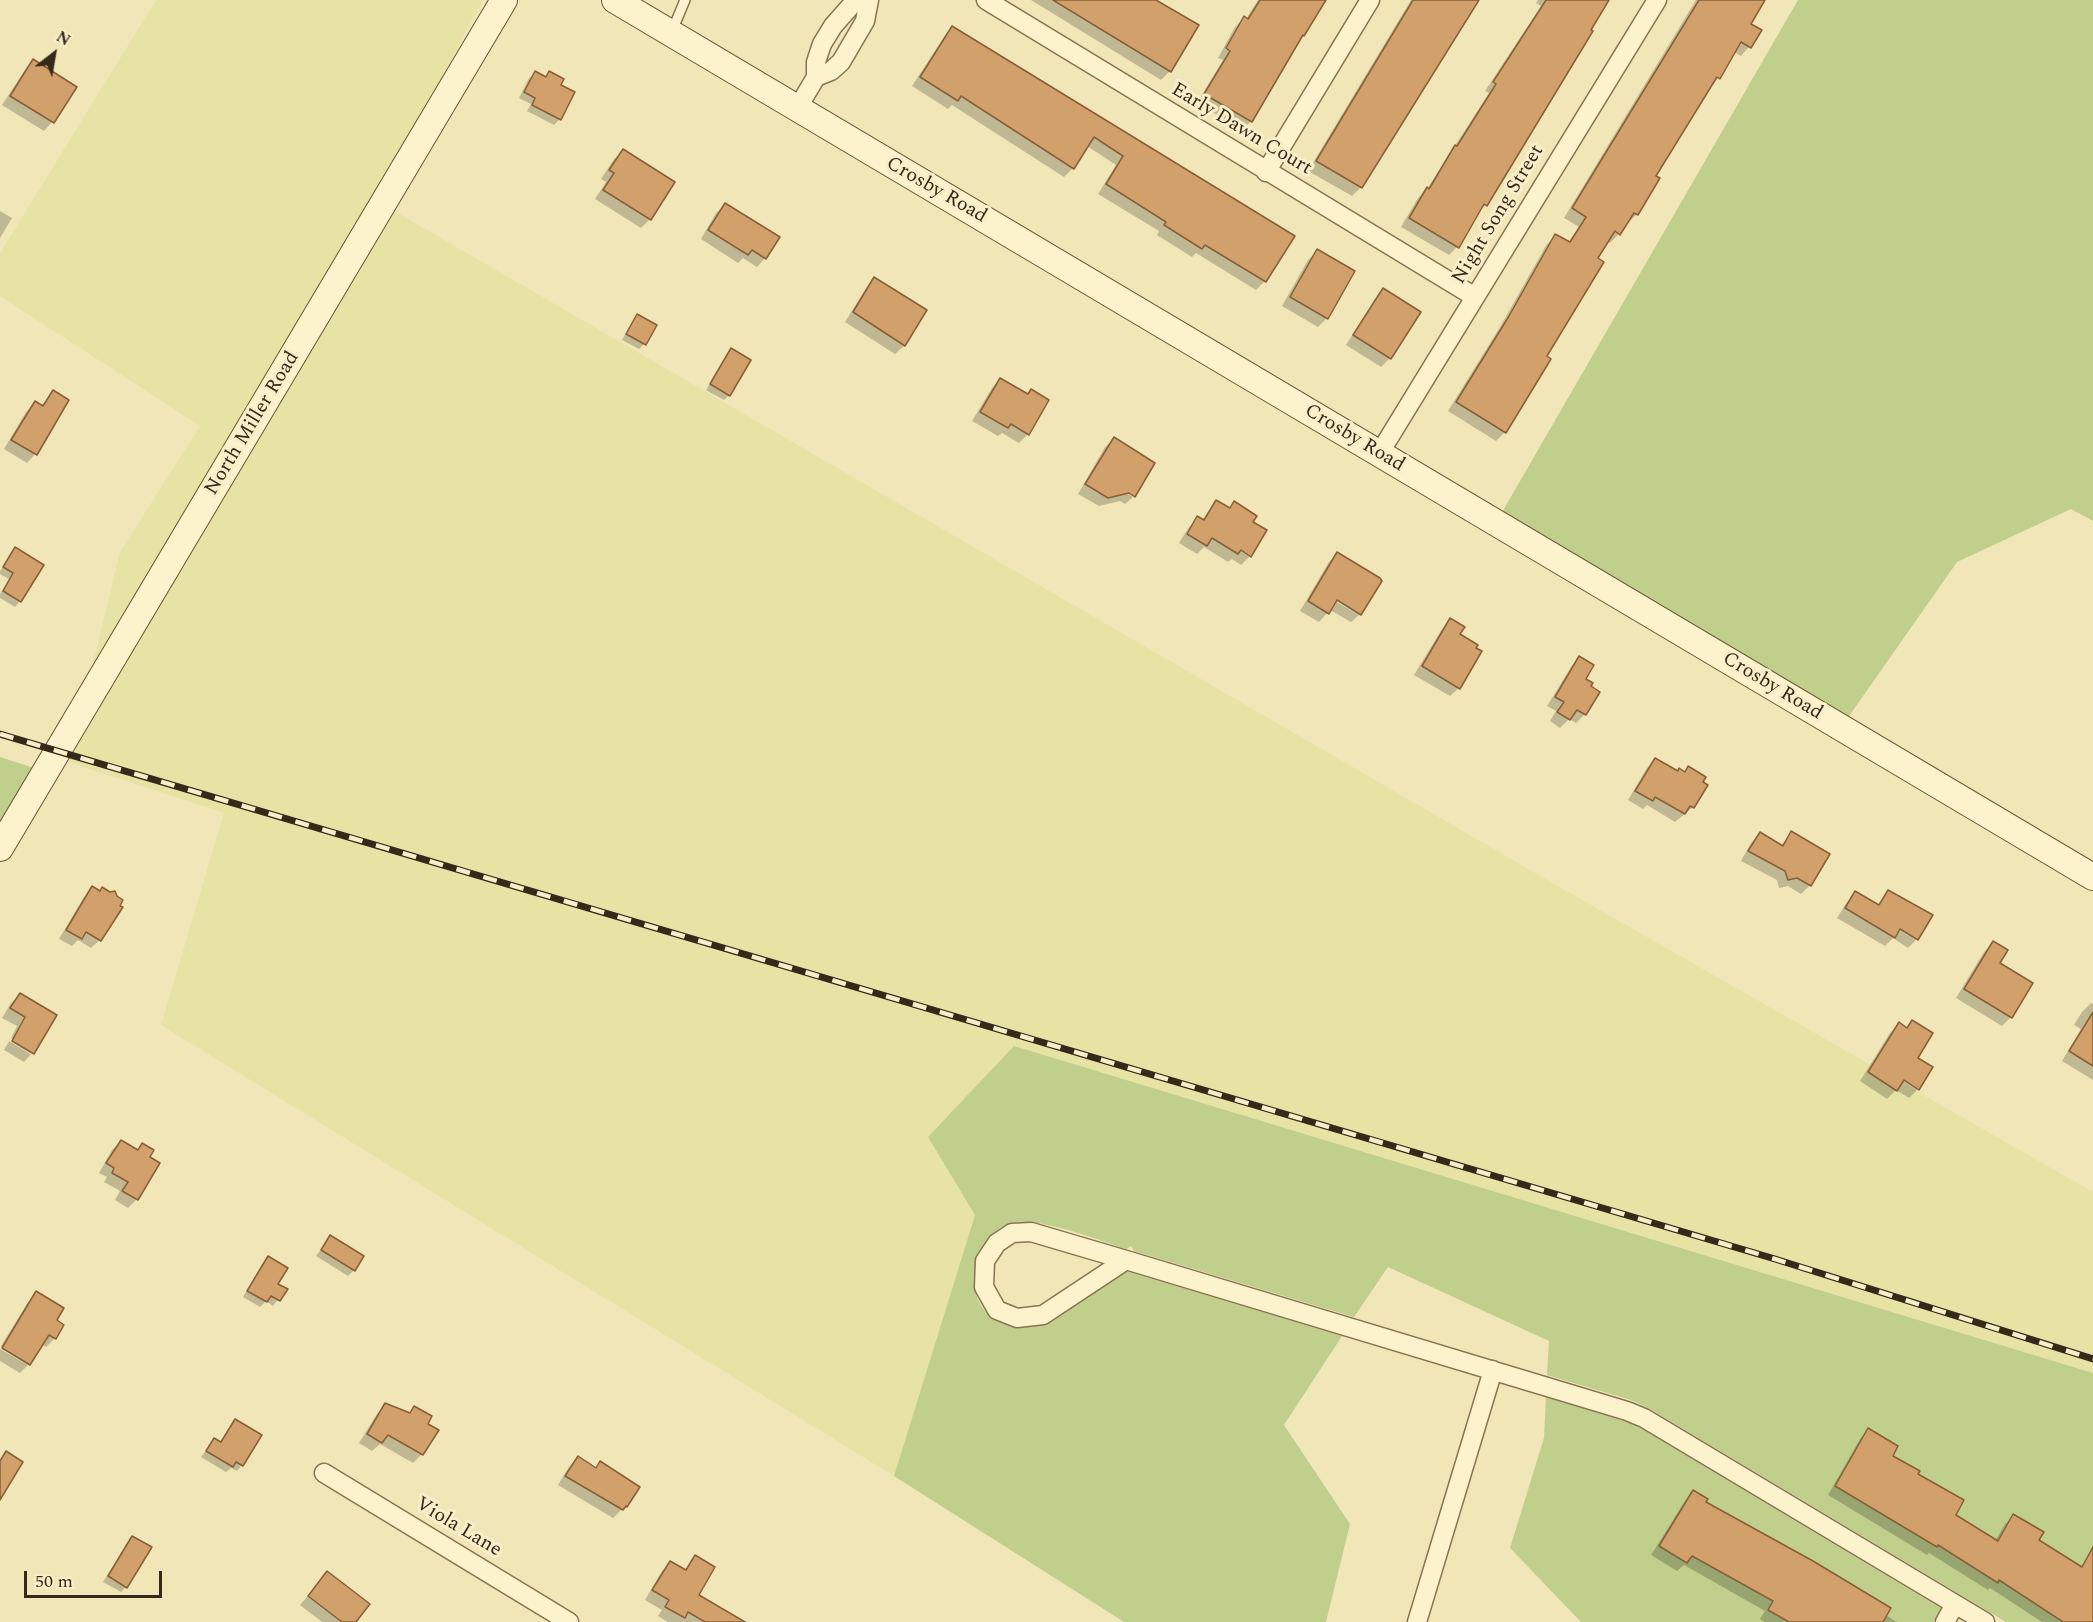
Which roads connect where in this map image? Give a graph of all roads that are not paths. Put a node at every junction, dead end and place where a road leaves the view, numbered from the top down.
1 (504, 0) edge
2 (615, 0) edge
3 (685, 0) edge
4 (856, 0) edge
5 (869, 0) edge
6 (986, 0) edge
7 (1370, 0) edge
8 (1657, 0) edge
9 (843, 16) junction
10 (861, 28) junction
11 (671, 34) junction
12 (816, 77) junction
13 (797, 109) junction
14 (1266, 172) junction
15 (1475, 297) junction
16 (1379, 454) junction
17 (0, 848) edge
18 (2093, 877) edge
19 (1126, 1260) junction
20 (1493, 1370) junction
21 (324, 1473) dead end
22 (1955, 1604) junction
23 (569, 1622) edge
24 (1417, 1622) edge
25 (1945, 1622) edge
26 (1985, 1622) edge

1 - 17 street, North Miller Road
2 - 11 street, Crosby Road
3 - 11 lane
4 - 9 street
5 - 10 street
6 - 14 street, Early Dawn Court
7 - 14 street
8 - 15 street, Night Song Street
9 - 10 street
9 - 12 street
10 - 12 street
11 - 13 street, Crosby Road
12 - 13 street
13 - 16 street, Crosby Road
14 - 15 street, Early Dawn Court
15 - 16 street, Night Song Street
16 - 18 street, Crosby Road
19 - 19 street
19 - 20 street
20 - 22 street
20 - 24 street
21 - 23 street, Viola Lane
22 - 25 street
22 - 26 street

